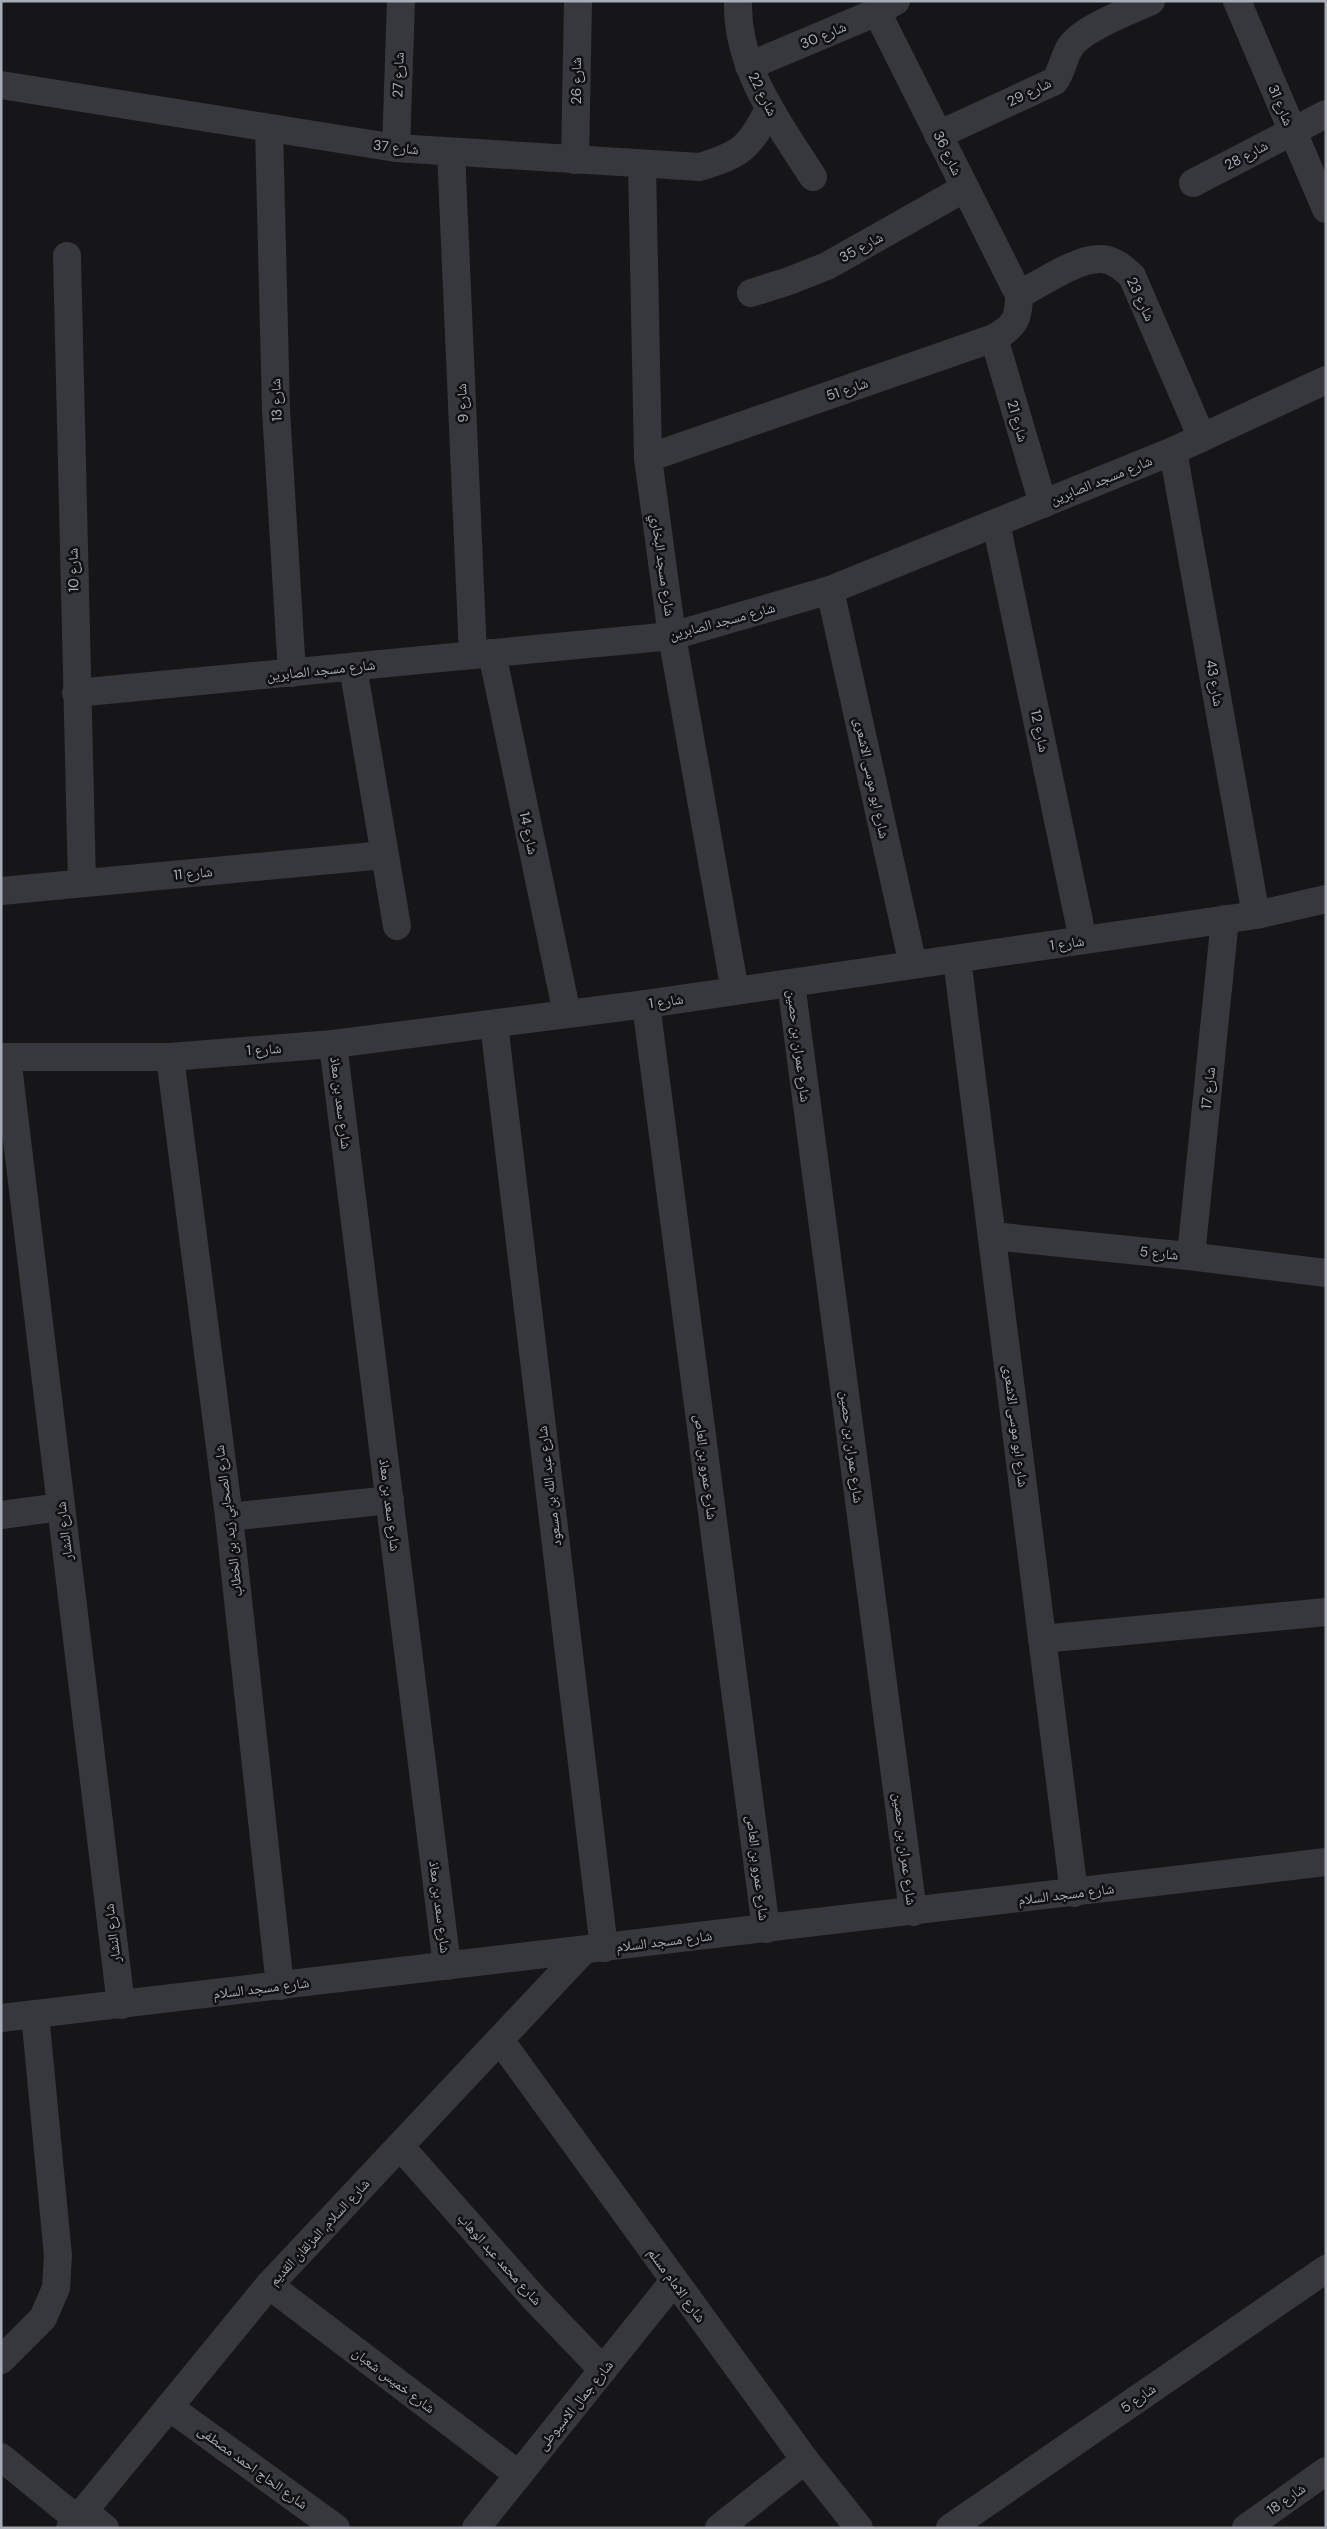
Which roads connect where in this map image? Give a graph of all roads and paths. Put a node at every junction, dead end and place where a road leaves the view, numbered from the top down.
1 (401, 1) edge
2 (578, 1) edge
3 (738, 1) edge
4 (1151, 1) edge
5 (1237, 1) edge
6 (886, 6) edge
7 (749, 66) junction
8 (1, 85) edge
9 (770, 109) junction
10 (1326, 114) edge
11 (269, 128) junction
12 (1292, 131) junction
13 (938, 134) junction
14 (396, 148) junction
15 (451, 152) junction
16 (575, 160) junction
17 (642, 165) junction
18 (813, 178) dead end
19 (1193, 183) dead end
20 (965, 188) junction
21 (1326, 209) edge
22 (67, 256) dead end
23 (751, 293) dead end
24 (1019, 295) junction
25 (994, 338) junction
26 (1326, 380) edge
27 (1202, 438) junction
28 (1173, 451) junction
29 (648, 458) junction
30 (1043, 504) junction
31 (996, 522) junction
32 (830, 590) junction
33 (672, 636) junction
34 (482, 654) junction
35 (353, 667) junction
36 (292, 673) junction
37 (76, 693) junction
38 (384, 855) junction
39 (82, 883) junction
40 (1, 891) edge
41 (1326, 899) edge
42 (1256, 915) junction
43 (1225, 919) junction
44 (397, 926) dead end
45 (1083, 940) junction
46 (957, 958) junction
47 (913, 965) junction
48 (791, 983) junction
49 (735, 991) junction
50 (646, 1004) junction
51 (567, 1014) junction
52 (494, 1024) junction
53 (333, 1044) junction
54 (170, 1056) junction
55 (4, 1057) edge
56 (992, 1236) junction
57 (1191, 1256) junction
58 (1326, 1273) edge
59 (390, 1500) junction
60 (61, 1507) junction
61 (1, 1515) edge
62 (229, 1516) junction
63 (1326, 1612) edge
64 (1042, 1639) junction
65 (1326, 1862) edge
66 (1074, 1893) junction
67 (913, 1912) junction
68 (766, 1929) junction
69 (594, 1949) junction
70 (447, 1966) junction
71 (280, 1986) junction
72 (121, 2004) junction
73 (35, 2014) junction
74 (1, 2018) edge
75 (500, 2040) junction
76 (400, 2146) junction
77 (1326, 2269) edge
78 (674, 2281) junction
79 (269, 2285) junction
80 (1, 2360) edge
81 (603, 2370) junction
82 (169, 2407) junction
83 (1, 2457) edge
84 (805, 2460) junction
85 (1326, 2471) edge
86 (519, 2475) junction
87 (77, 2519) edge
88 (105, 2528) edge
89 (336, 2528) edge
90 (476, 2528) edge
91 (719, 2528) edge
92 (859, 2528) edge
93 (950, 2528) edge
94 (1246, 2528) edge

1 - 14 street, شارع 27
2 - 16 street, شارع 26
3 - 7 street, شارع 22
4 - 13 street, شارع 29
5 - 12 street, شارع 31
6 - 7 street, شارع 30
6 - 13 street, شارع 36
7 - 9 street, شارع 22
8 - 11 street, شارع 37
9 - 17 street, شارع 37
9 - 18 street, شارع 22
10 - 12 street, شارع 28
11 - 14 street, شارع 37
11 - 36 street, شارع 13
12 - 19 street, شارع 28
12 - 21 street, شارع 31
13 - 20 street, شارع 36
14 - 15 street, شارع 37
15 - 16 street, شارع 37
15 - 34 street, شارع 9
16 - 17 street, شارع 37
17 - 29 street, شارع مسجد البخاري
20 - 23 street, شارع 35
20 - 24 street, شارع 36
22 - 37 street, شارع 10
24 - 25 street, شارع 51
24 - 27 street, شارع 23
25 - 29 street, شارع 51
25 - 30 street, شارع 21
26 - 27 street, شارع مسجد الصابرين
27 - 28 street, شارع مسجد الصابرين
28 - 30 street, شارع مسجد الصابرين
28 - 42 street, شارع 43
29 - 33 street, شارع مسجد البخاري
30 - 31 street, شارع مسجد الصابرين
31 - 32 street, شارع مسجد الصابرين
31 - 45 street, شارع 12
32 - 33 street, شارع مسجد الصابرين
32 - 47 street, شارع ابو موسى الاشعرى
33 - 34 street, شارع مسجد الصابرين
33 - 49 street, شارع مسجد البخاري
34 - 35 street, شارع مسجد الصابرين
34 - 51 street, شارع 14
35 - 36 street, شارع مسجد الصابرين
35 - 38 street
36 - 37 street, شارع مسجد الصابرين
37 - 39 street, شارع 10
38 - 39 street, شارع 11
38 - 44 street
39 - 40 street, شارع 11
41 - 42 street, شارع 1
42 - 43 street, شارع 1
43 - 45 street, شارع 1
43 - 57 street, شارع 17
45 - 46 street, شارع 1
46 - 47 street, شارع 1
46 - 56 street, شارع ابو موسى الاشعرى
47 - 48 street, شارع 1
48 - 49 street, شارع 1
48 - 67 street, شارع عمران بن حصين
49 - 50 street, شارع 1
50 - 51 street, شارع 1
50 - 68 street, شارع عمرو بن العاص
51 - 52 street, شارع 1
52 - 53 street, شارع 1
52 - 69 street, شارع عبد الله بن مسعود
53 - 54 street, شارع 1
53 - 59 street, شارع سعد بن معاذ
54 - 55 street, شارع 1
54 - 62 street, شارع الصحابي زيد بن الخطاب
55 - 60 street, شارع النشار
56 - 57 street, شارع 5
56 - 64 street, شارع ابو موسى الاشعرى
57 - 58 street, شارع 5
59 - 62 street
59 - 70 street, شارع سعد بن معاذ
60 - 61 street
60 - 72 street, شارع النشار
62 - 71 street, شارع الصحابي زيد بن الخطاب
63 - 64 street
64 - 66 street, شارع ابو موسى الاشعرى
65 - 66 street, شارع مسجد السلام
66 - 67 street, شارع مسجد السلام
67 - 68 street, شارع مسجد السلام
68 - 69 street, شارع مسجد السلام
69 - 70 street, شارع مسجد السلام
69 - 75 street, شارع السلام, المزلقان القديم
70 - 71 street, شارع مسجد السلام
71 - 72 street, شارع مسجد السلام
72 - 73 street, شارع مسجد السلام
73 - 74 street, شارع مسجد السلام
73 - 80 street
75 - 76 street, شارع السلام, المزلقان القديم
75 - 78 street, شارع الامام مسلم
76 - 79 street, شارع السلام, المزلقان القديم
76 - 81 street, شارع محمد عبد الوهاب
77 - 93 street, شارع 5
78 - 81 street, شارع جمال الاسيوطى
78 - 84 street, شارع الامام مسلم
79 - 82 street, شارع السلام, المزلقان القديم
79 - 86 street, شارع خميس شعبان
81 - 86 street, شارع جمال الاسيوطى
82 - 87 street, شارع السلام, المزلقان القديم
82 - 89 street, شارع الحاج احمد مصطفى
83 - 87 street
84 - 91 street
84 - 92 street, شارع الامام مسلم
85 - 94 street, شارع 18
86 - 90 street, شارع جمال الاسيوطى
87 - 88 street

